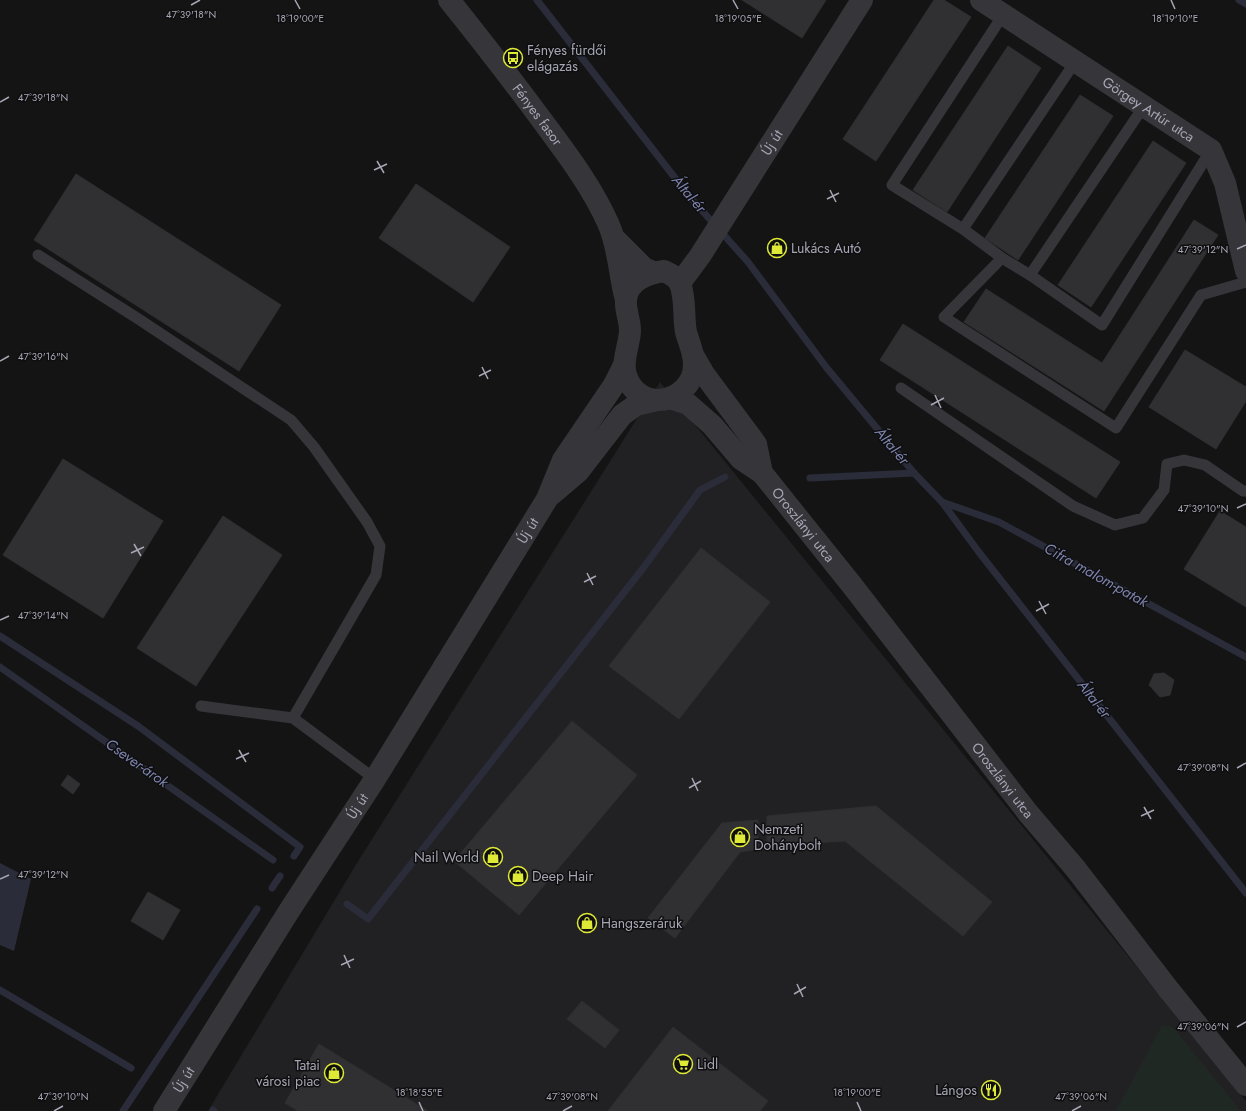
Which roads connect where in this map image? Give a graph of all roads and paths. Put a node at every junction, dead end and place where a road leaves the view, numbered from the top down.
1 (448, 0) edge
2 (862, 0) edge
3 (982, 0) edge
4 (1003, 15) junction
5 (1075, 62) junction
6 (1144, 106) junction
7 (1211, 150) junction
8 (963, 229) junction
9 (614, 238) junction
10 (38, 255) dead end
11 (1002, 258) junction
12 (1246, 270) edge
13 (653, 272) junction
14 (1030, 274) junction
15 (1246, 282) edge
16 (680, 283) junction
17 (626, 300) junction
18 (693, 355) junction
19 (624, 364) junction
20 (901, 388) dead end
21 (664, 399) junction
22 (762, 473) junction
23 (1246, 491) edge
24 (547, 499) junction
25 (201, 706) dead end
26 (293, 718) junction
27 (375, 779) junction
28 (1246, 1085) edge
29 (164, 1111) edge

1 - 9 street, Fényes fasor
2 - 16 street, Új út
3 - 4 street, Görgey Artúr utca
4 - 5 street, Görgey Artúr utca
4 - 8 lane
5 - 6 street, Görgey Artúr utca
5 - 8 lane
6 - 7 street, Görgey Artúr utca
6 - 14 lane
7 - 12 street, Görgey Artúr utca
7 - 14 lane
8 - 11 lane
9 - 13 street, Fényes fasor
9 - 17 street, Fényes fasor
10 - 26 lane
11 - 14 lane
11 - 15 lane
13 - 16 street
13 - 17 street
16 - 18 street
17 - 19 street, Fényes fasor
18 - 21 street
18 - 22 street, Oroszlányi utca
19 - 21 street, Oroszlányi utca
19 - 24 street, Új út
20 - 23 lane
21 - 22 street, Oroszlányi utca
21 - 24 street, Új út
22 - 28 street, Oroszlányi utca
24 - 27 street, Új út
25 - 26 lane
26 - 27 lane
27 - 29 street, Új út

